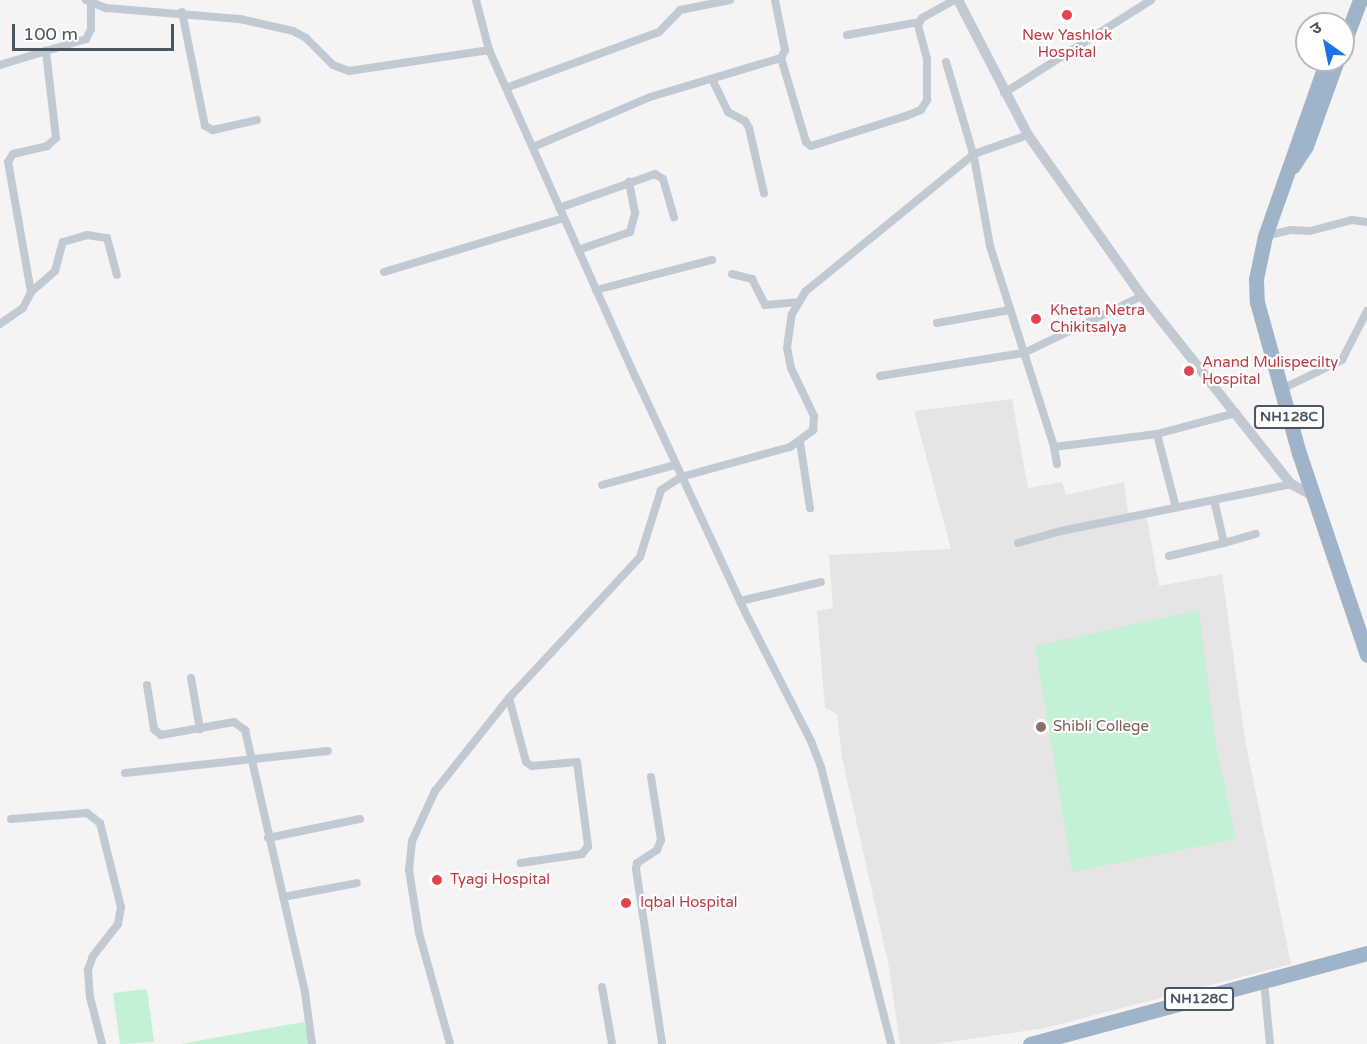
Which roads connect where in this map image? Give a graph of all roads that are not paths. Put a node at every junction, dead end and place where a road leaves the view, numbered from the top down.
1 (476, 0) edge
2 (730, 0) edge
3 (775, 0) edge
4 (957, 0) edge
5 (1151, 0) edge
6 (88, 1) edge
7 (182, 12) junction
8 (919, 22) junction
9 (847, 35) dead end
10 (489, 50) junction
11 (46, 51) junction
12 (781, 58) junction
13 (946, 62) dead end
14 (0, 65) edge
15 (1322, 72) edge
16 (1333, 72) edge
17 (712, 79) junction
18 (506, 88) junction
19 (1004, 93) junction
20 (257, 120) dead end
21 (1028, 135) junction
22 (533, 147) junction
23 (974, 157) junction
24 (1286, 177) junction
25 (629, 182) junction
26 (764, 193) dead end
27 (559, 208) junction
28 (674, 217) dead end
29 (564, 218) junction
30 (1367, 222) edge
31 (1264, 236) junction
32 (578, 250) junction
33 (712, 260) dead end
34 (384, 272) dead end
35 (732, 274) dead end
36 (117, 275) dead end
37 (596, 290) junction
38 (31, 292) junction
39 (1142, 296) junction
40 (798, 302) junction
41 (1010, 310) junction
42 (1367, 311) edge
43 (937, 323) dead end
44 (0, 324) edge
45 (1024, 353) junction
46 (880, 376) dead end
47 (1281, 390) junction
48 (1236, 413) junction
49 (1157, 434) junction
50 (800, 442) junction
51 (1054, 447) junction
52 (1057, 464) dead end
53 (675, 465) junction
54 (681, 477) junction
55 (602, 484) dead end
56 (1291, 484) junction
57 (1312, 495) junction
58 (1214, 500) junction
59 (810, 508) dead end
60 (1176, 508) junction
61 (1256, 534) dead end
62 (1018, 543) dead end
63 (1224, 543) junction
64 (1169, 556) dead end
65 (821, 582) dead end
66 (740, 601) junction
67 (1367, 655) edge
68 (191, 678) dead end
69 (147, 685) dead end
70 (509, 698) junction
71 (200, 729) junction
72 (328, 751) dead end
73 (250, 760) junction
74 (125, 773) dead end
75 (651, 777) dead end
76 (11, 819) dead end
77 (360, 819) dead end
78 (268, 838) junction
79 (521, 863) dead end
80 (357, 883) dead end
81 (283, 897) junction
82 (1367, 954) edge
83 (1264, 981) junction
84 (602, 987) dead end
85 (102, 1044) edge
86 (312, 1044) edge
87 (450, 1044) edge
88 (612, 1044) edge
89 (662, 1044) edge
90 (891, 1044) edge
91 (1030, 1044) edge
92 (1270, 1044) edge

1 - 10 street
2 - 18 street
3 - 12 street
4 - 8 street
4 - 19 street
5 - 19 street
6 - 7 street
6 - 11 street
7 - 10 street
7 - 20 street
8 - 9 street
8 - 12 street
10 - 18 street
11 - 14 street
11 - 38 street
12 - 17 street
13 - 23 street
15 - 24 highway, NH128C
16 - 24 highway, NH128C
17 - 22 street
17 - 26 street
18 - 22 street
19 - 21 street
21 - 23 street
21 - 39 street
22 - 27 street
23 - 40 street
23 - 41 street
24 - 31 highway, NH128C
25 - 27 street
25 - 28 street
25 - 32 street
27 - 29 street
29 - 32 street
29 - 34 street
30 - 31 street
31 - 47 highway, NH128C
32 - 37 street
33 - 37 street
35 - 40 street
36 - 38 street
37 - 53 street
38 - 44 street
39 - 45 street
39 - 48 street
40 - 50 street
41 - 43 street
41 - 45 street
42 - 47 street
45 - 46 street
45 - 51 street
47 - 57 highway, NH128C
48 - 49 street
48 - 56 street
49 - 51 street
49 - 60 street
50 - 54 street
50 - 59 street
51 - 52 street
53 - 54 street
53 - 55 street
54 - 66 street
54 - 70 street
56 - 57 street
56 - 58 street
57 - 67 highway, NH128C
58 - 60 street
58 - 63 street
60 - 62 street
61 - 63 street
63 - 64 street
65 - 66 street
66 - 90 street
68 - 71 street
69 - 71 street
70 - 79 street
70 - 87 street
71 - 73 street
72 - 73 street
73 - 74 street
73 - 78 street
75 - 89 street
76 - 85 street
77 - 78 street
78 - 81 street
80 - 81 street
81 - 86 street
82 - 83 highway, NH128C
83 - 91 highway, NH128C
83 - 92 street
84 - 88 street

